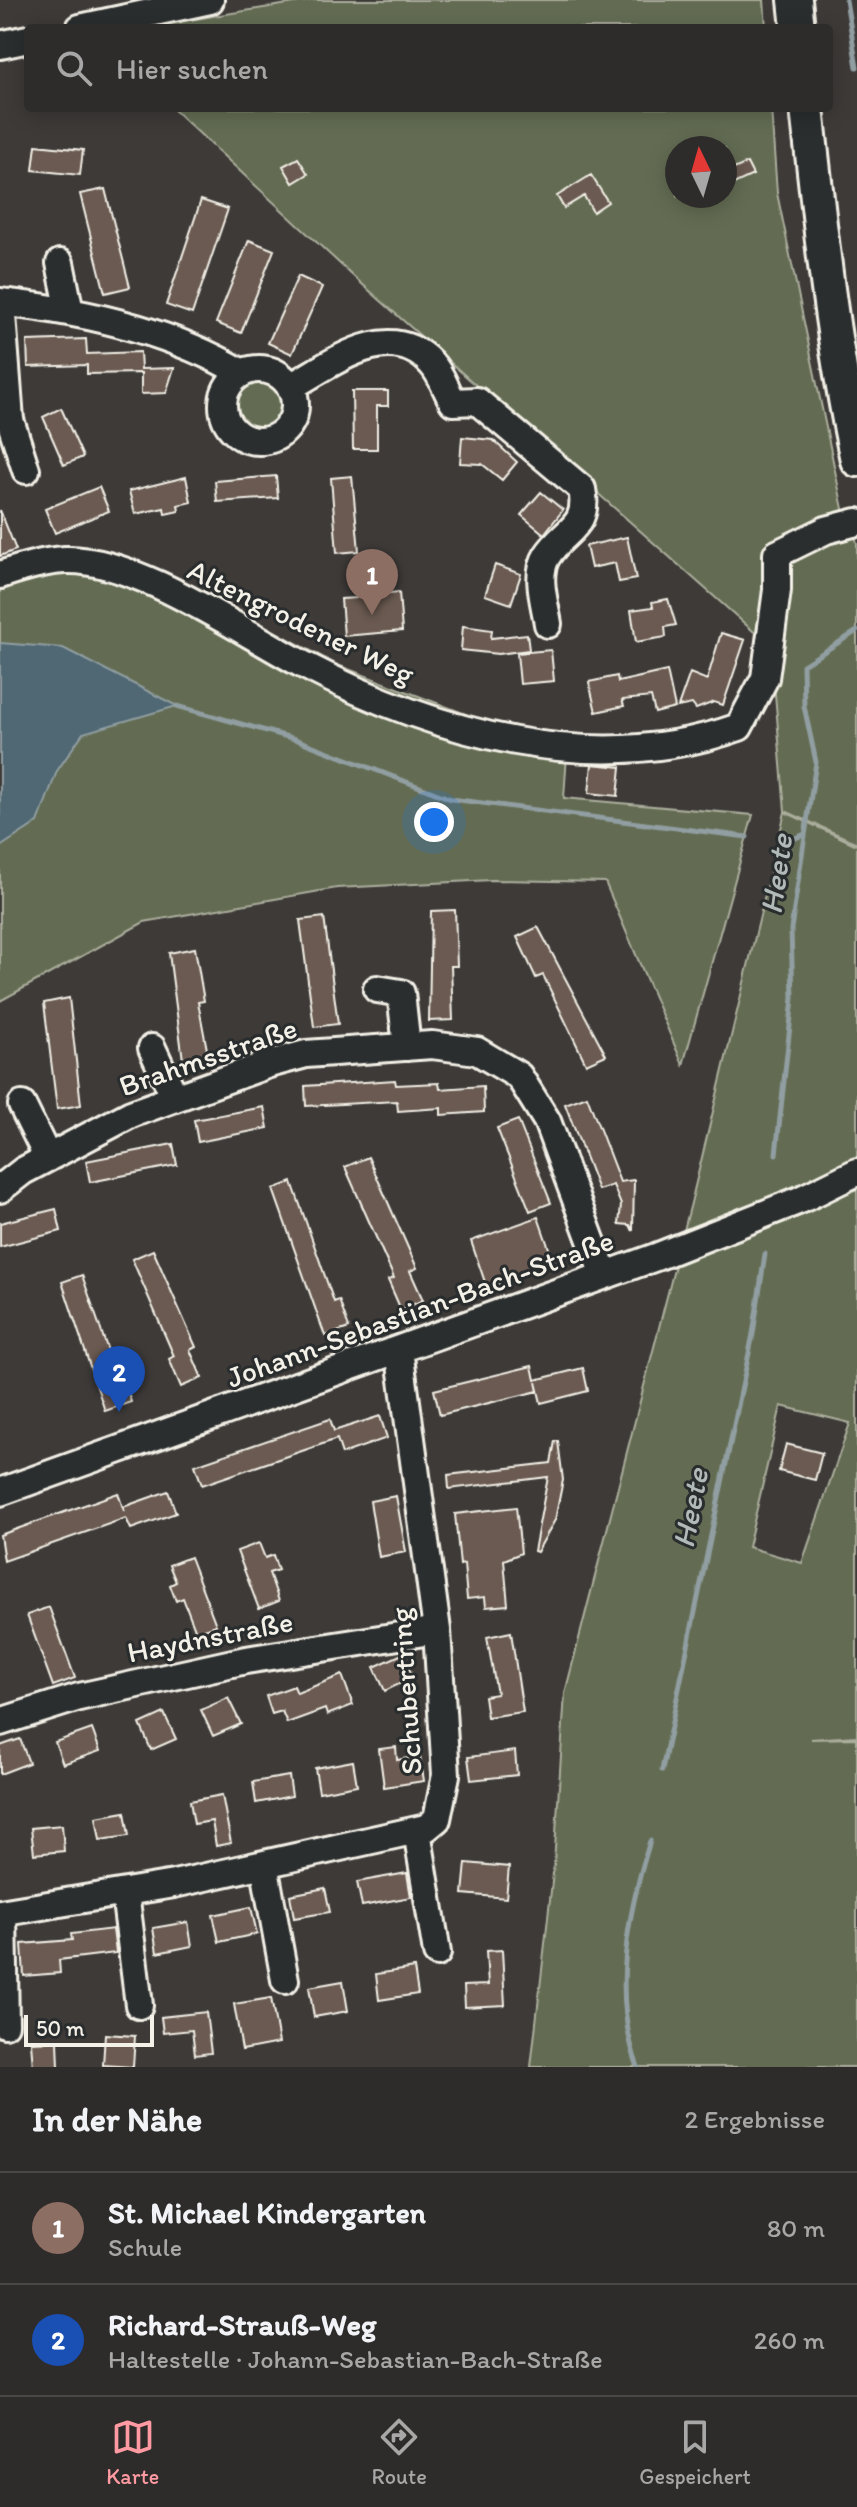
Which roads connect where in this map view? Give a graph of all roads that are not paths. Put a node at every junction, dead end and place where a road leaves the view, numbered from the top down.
1 (210, 0) edge
2 (795, 0) edge
3 (99, 24) edge
4 (798, 24) edge
5 (24, 40) edge
6 (0, 45) edge
7 (807, 112) edge
8 (60, 263) dead end
9 (0, 302) edge
10 (70, 312) junction
11 (242, 373) junction
12 (290, 387) junction
13 (857, 460) edge
14 (26, 470) dead end
15 (857, 522) edge
16 (0, 575) edge
17 (548, 624) dead end
18 (377, 989) dead end
19 (407, 1047) junction
20 (152, 1048) dead end
21 (175, 1098) junction
22 (22, 1105) dead end
23 (48, 1158) junction
24 (857, 1172) edge
25 (0, 1189) edge
26 (604, 1275) junction
27 (399, 1350) junction
28 (0, 1492) edge
29 (437, 1630) junction
30 (0, 1722) edge
31 (417, 1831) junction
32 (264, 1864) junction
33 (125, 1893) junction
34 (2, 1913) edge
35 (437, 1953) dead end
36 (285, 1980) dead end
37 (139, 2005) dead end
38 (5, 2024) dead end

1 - 3 street
2 - 4 main road
5 - 6 street
7 - 13 main road
8 - 10 street
9 - 10 street
9 - 14 street
10 - 11 street
11 - 12 street
11 - 12 street
12 - 17 street
15 - 16 street, Altengrodener Weg
18 - 19 street
19 - 21 street, Brahmsstraße
19 - 26 street, Brahmsstraße
20 - 21 street
21 - 23 street, Brahmsstraße
22 - 23 street
23 - 25 street, Brahmsstraße
24 - 26 street, Johann-Sebastian-Bach-Straße
26 - 27 street, Johann-Sebastian-Bach-Straße
27 - 28 street, Johann-Sebastian-Bach-Straße
27 - 29 street, Schubertring
29 - 30 street, Haydnstraße
29 - 31 street, Schubertring
31 - 32 street
31 - 35 street
32 - 33 street
32 - 36 street
33 - 34 street
33 - 37 street
34 - 38 street

